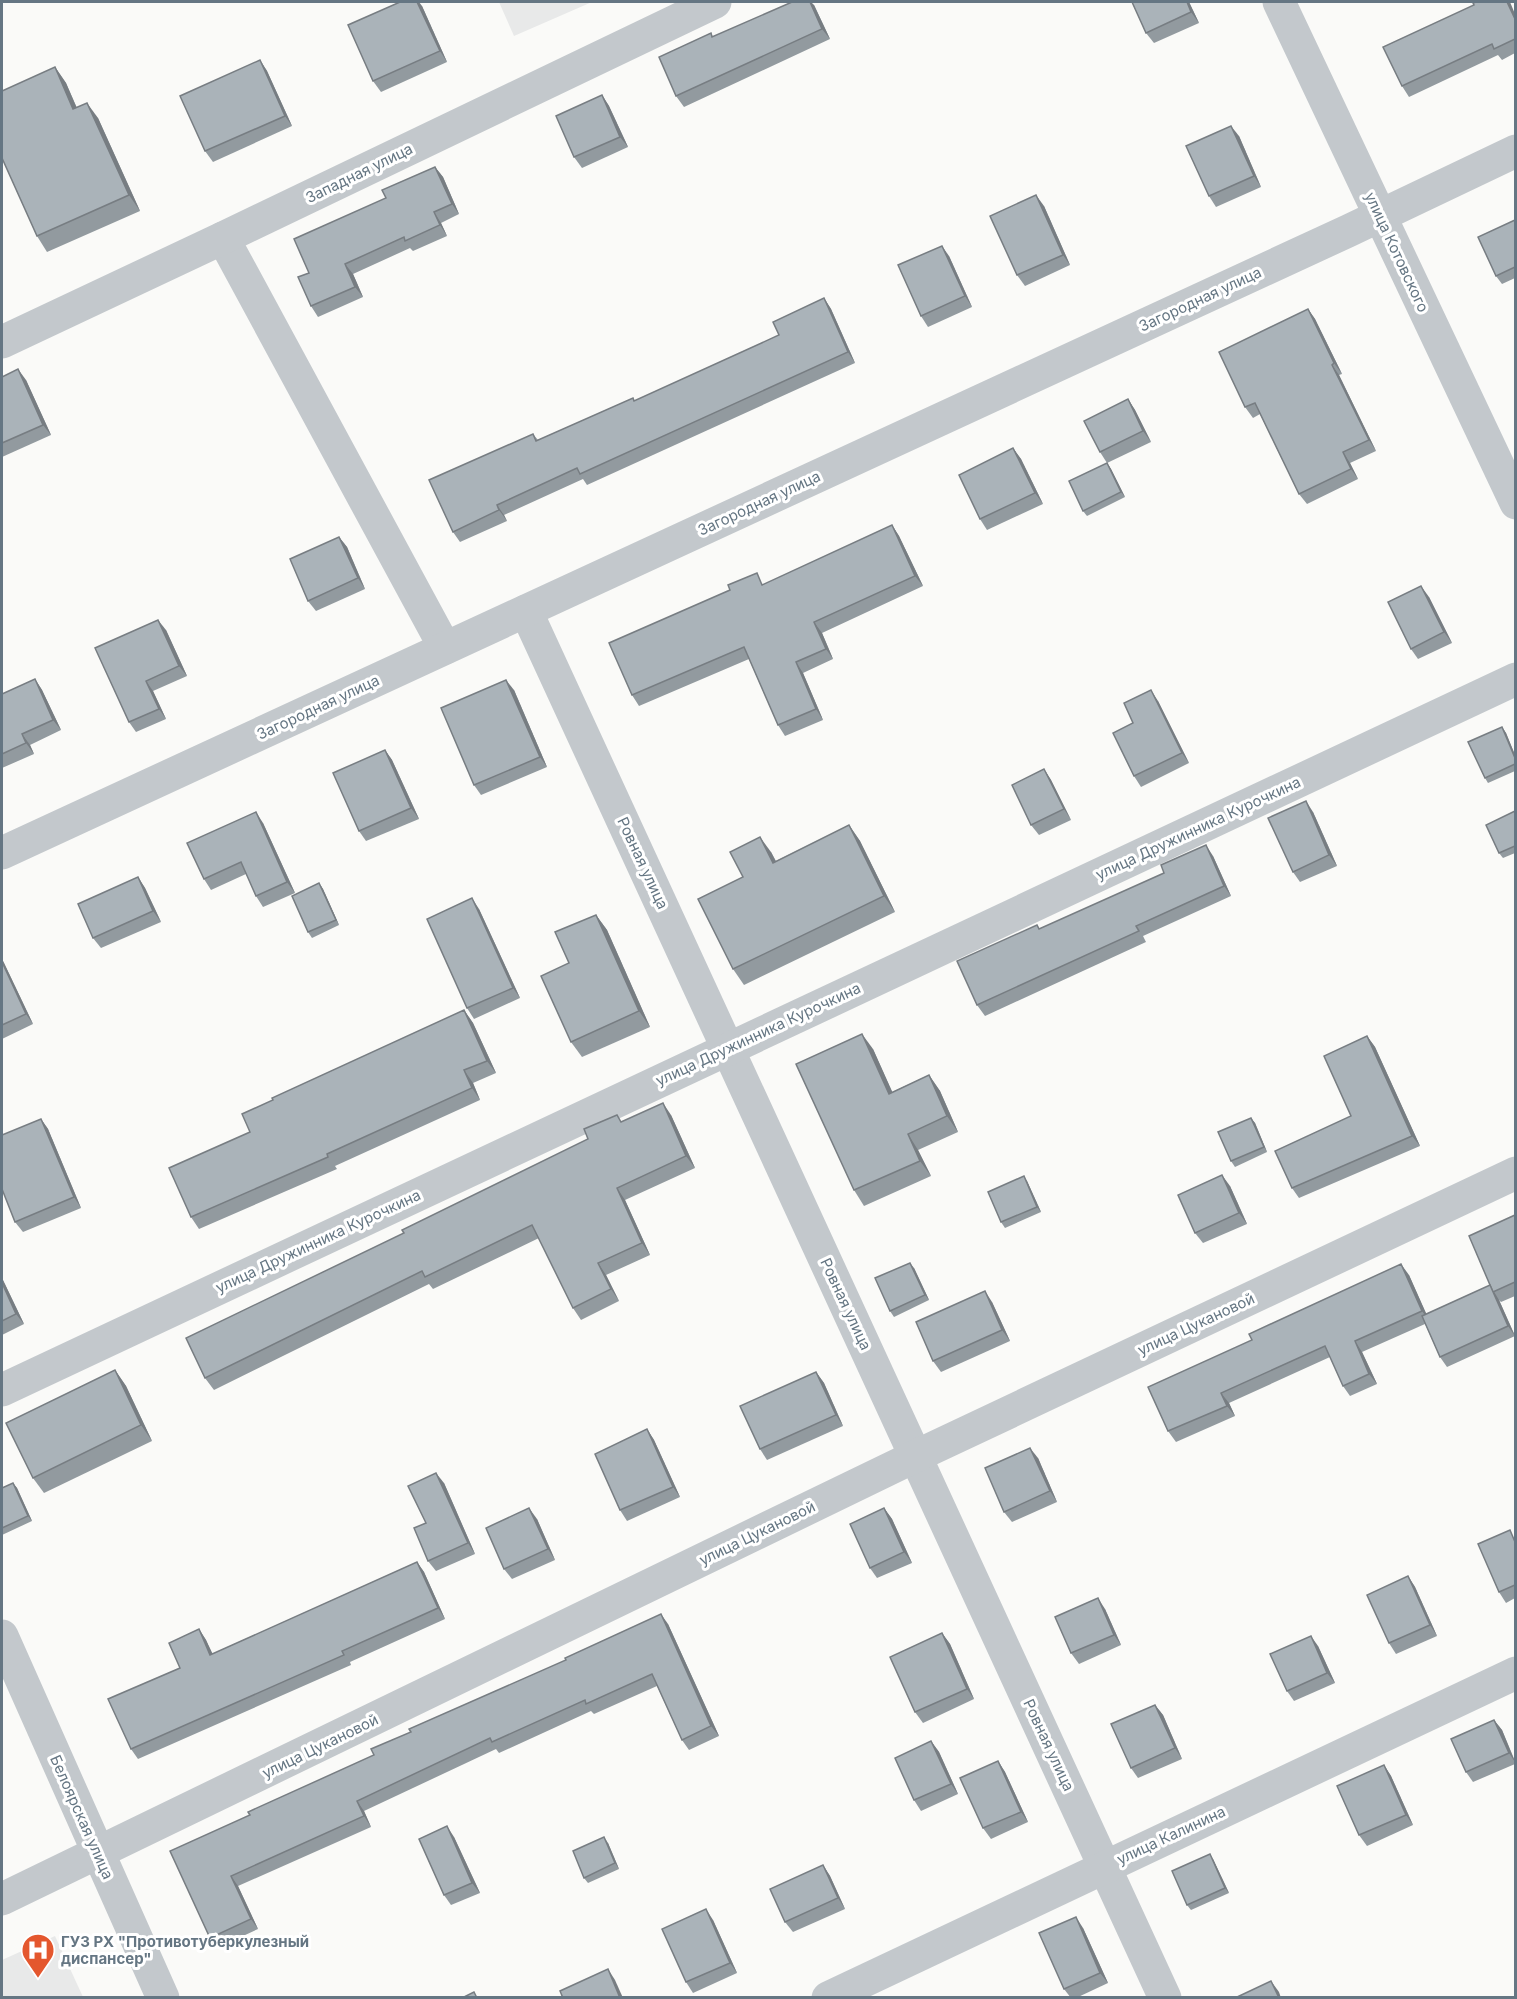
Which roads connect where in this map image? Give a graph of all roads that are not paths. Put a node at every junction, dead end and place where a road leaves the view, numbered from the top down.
1 (715, 2) edge
2 (1279, 2) edge
3 (1515, 151) edge
4 (1380, 216) junction
5 (223, 238) junction
6 (2, 342) edge
7 (1515, 503) edge
8 (526, 610) junction
9 (445, 648) junction
10 (1515, 679) edge
11 (2, 853) edge
12 (728, 1048) junction
13 (1515, 1173) edge
14 (2, 1390) edge
15 (916, 1456) junction
16 (2, 1636) edge
17 (1515, 1673) edge
18 (98, 1853) junction
19 (1105, 1866) junction
20 (2, 1899) edge
21 (164, 1998) edge
22 (828, 1998) edge
23 (1165, 1998) edge

1 - 5 street, Западная улица
2 - 4 street, улица Котовского
3 - 4 street, Загородная улица
4 - 7 street, улица Котовского
4 - 8 street, Загородная улица
5 - 6 street, Западная улица
5 - 9 street
8 - 9 street, Загородная улица
8 - 12 street, Ровная улица
9 - 11 street, Загородная улица
10 - 12 street, улица Дружинника Курочкина
12 - 14 street, улица Дружинника Курочкина
12 - 15 street, Ровная улица
13 - 15 street, улица Цукановой
15 - 18 street, улица Цукановой
15 - 19 street, Ровная улица
16 - 18 street, Белоярская улица
17 - 19 street, улица Калинина
18 - 20 street, улица Цукановой
18 - 21 street, Белоярская улица
19 - 22 street, улица Калинина
19 - 23 street, Ровная улица

